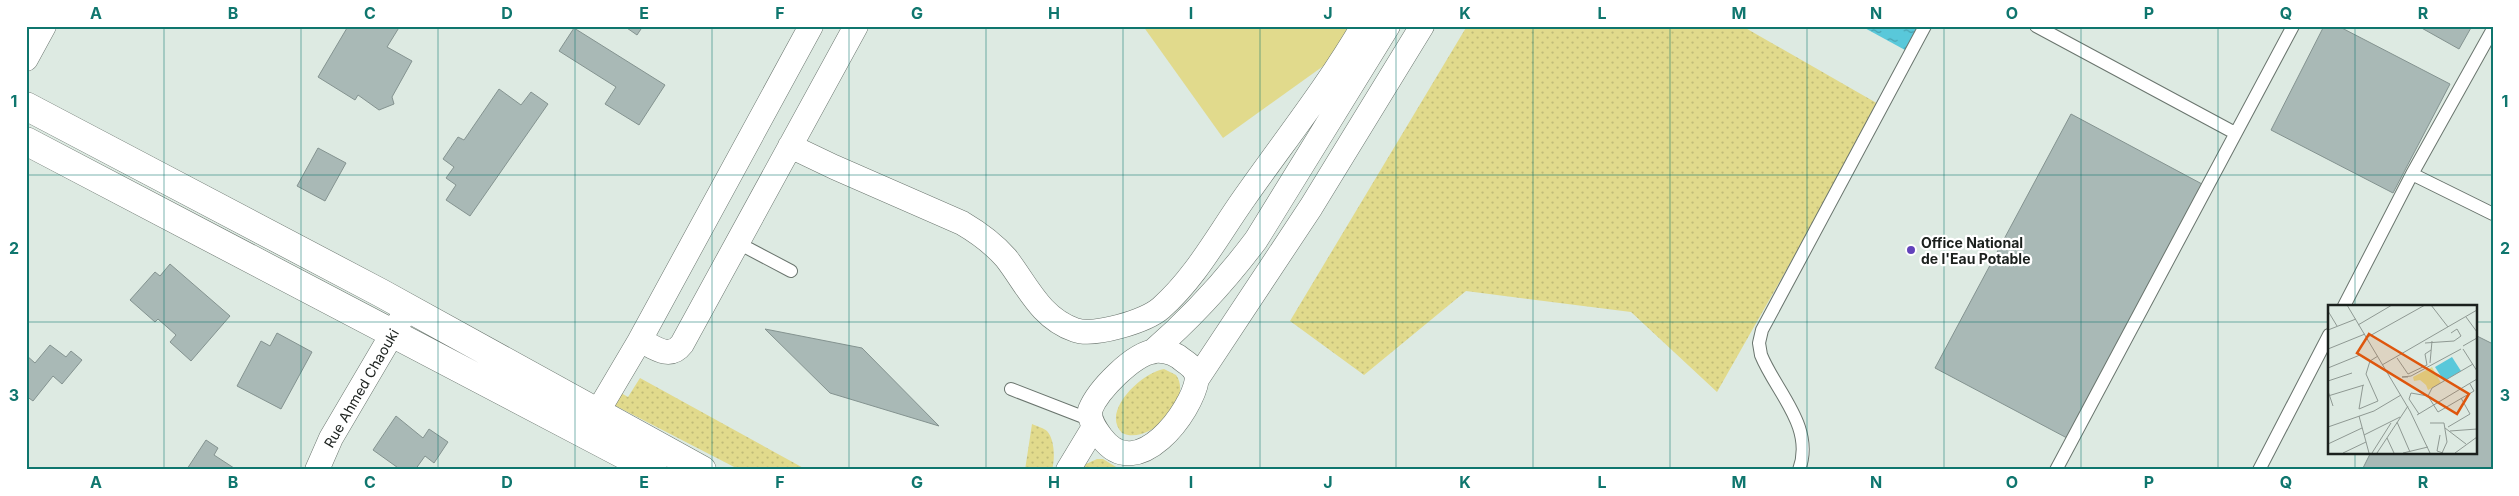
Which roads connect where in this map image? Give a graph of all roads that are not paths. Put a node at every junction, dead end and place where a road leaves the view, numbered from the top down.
1 (44, 26) edge
2 (811, 26) edge
3 (856, 26) edge
4 (1363, 26) edge
5 (1388, 26) edge
6 (1422, 26) edge
7 (1925, 26) edge
8 (2036, 26) edge
9 (2293, 26) edge
10 (2493, 28) edge
11 (26, 58) edge
12 (26, 106) edge
13 (2235, 133) junction
14 (26, 141) edge
15 (790, 146) junction
16 (2412, 174) junction
17 (2493, 214) edge
18 (738, 243) junction
19 (790, 271) dead end
20 (2345, 305) edge
21 (408, 308) junction
22 (392, 334) junction
23 (2328, 337) edge
24 (640, 340) junction
25 (1152, 352) junction
26 (1198, 379) junction
27 (1011, 389) dead end
28 (591, 422) junction
29 (1093, 423) junction
30 (1137, 462) edge
31 (317, 470) edge
32 (653, 470) edge
33 (702, 470) edge
34 (1068, 470) edge
35 (1799, 470) edge
36 (2056, 470) edge
37 (2259, 470) edge

1 - 11 street
2 - 24 street
3 - 15 street
4 - 15 street
5 - 25 street
6 - 26 street
7 - 35 lane
8 - 13 lane
9 - 13 lane
10 - 16 lane
12 - 21 street
13 - 36 lane
14 - 22 street
15 - 18 street
16 - 17 lane
16 - 20 lane
18 - 19 lane
18 - 24 street
21 - 22 street, Rue Ahmed Chaouki
21 - 28 street
22 - 28 street
22 - 31 street, Rue Ahmed Chaouki
23 - 37 lane
24 - 28 street
25 - 26 street
25 - 29 street
26 - 30 street
27 - 29 lane
28 - 32 street
28 - 33 street
29 - 30 street
29 - 34 street

